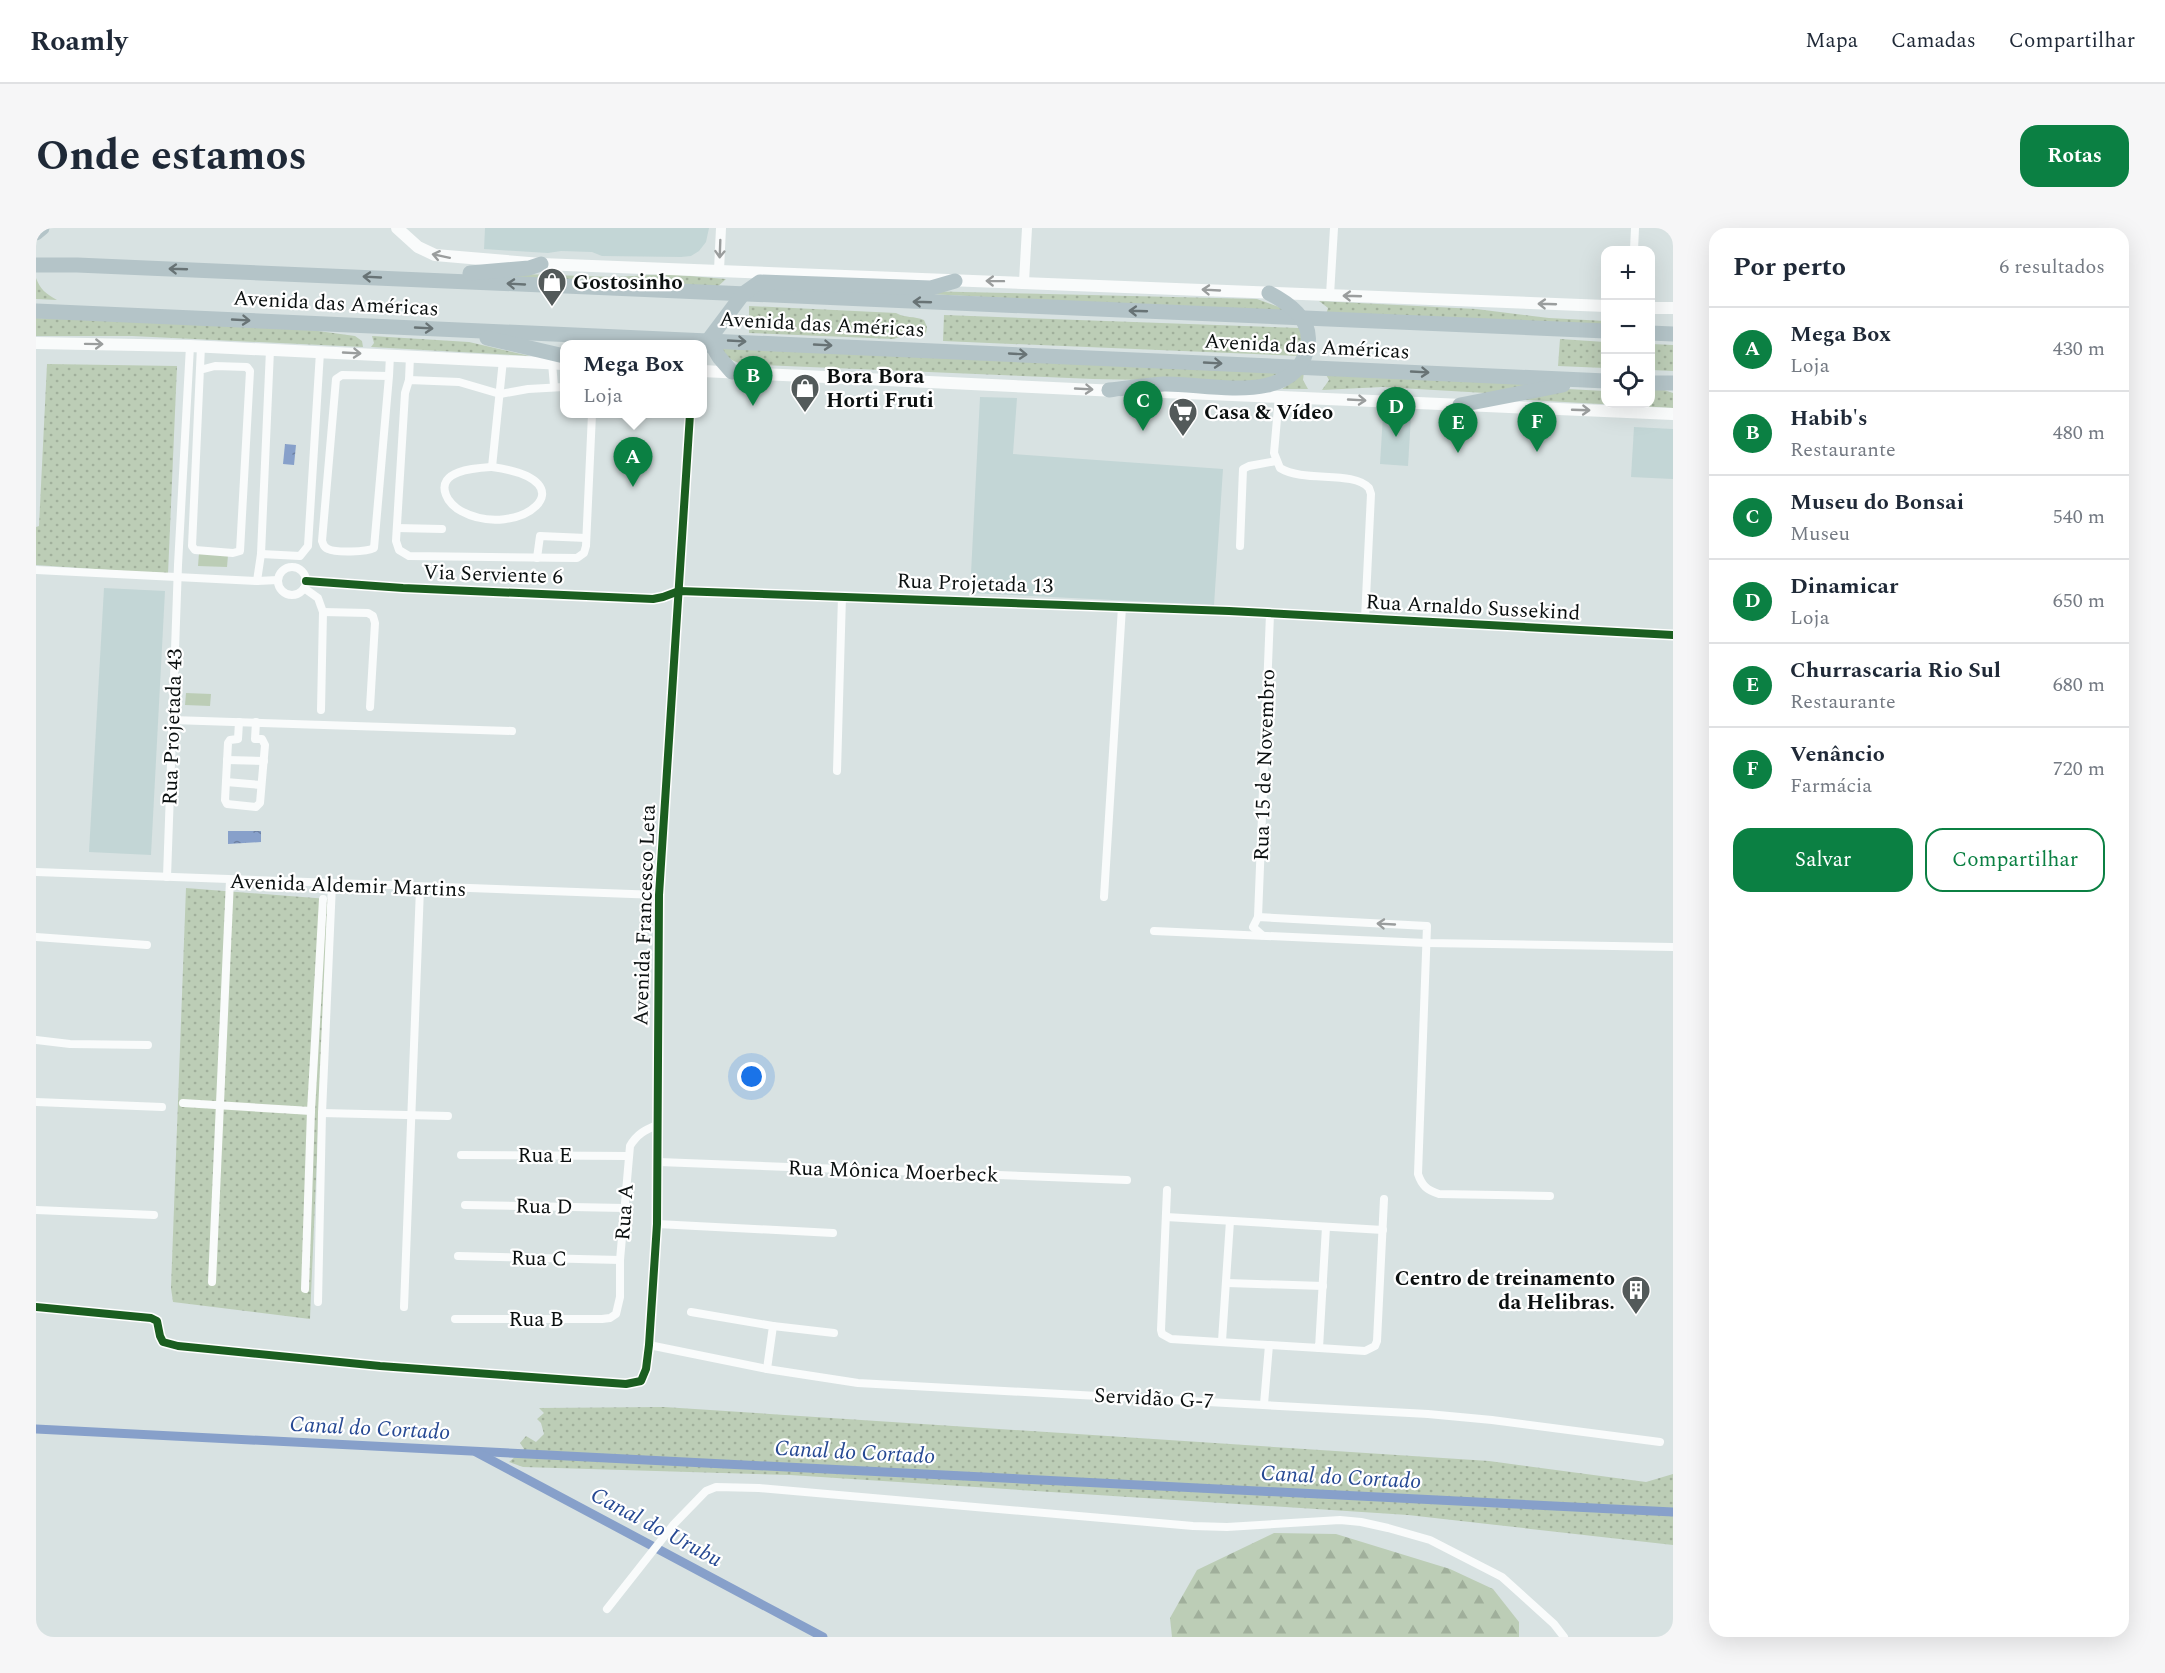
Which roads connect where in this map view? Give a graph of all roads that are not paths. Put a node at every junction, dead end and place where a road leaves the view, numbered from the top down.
1 (42, 228) edge
2 (398, 228) edge
3 (721, 228) edge
4 (1027, 228) edge
5 (1334, 228) edge
6 (1635, 228) edge
7 (36, 232) edge
8 (1634, 246) edge
9 (541, 264) junction
10 (36, 265) edge
11 (719, 270) junction
12 (431, 280) junction
13 (955, 280) junction
14 (1024, 282) junction
15 (1269, 292) junction
16 (743, 294) junction
17 (1330, 295) junction
18 (1601, 306) edge
19 (1655, 308) edge
20 (1673, 308) edge
21 (36, 310) edge
22 (1302, 318) junction
23 (455, 330) junction
24 (1601, 331) edge
25 (1655, 333) edge
26 (1673, 334) edge
27 (634, 340) edge
28 (36, 343) edge
29 (707, 343) edge
30 (707, 344) edge
31 (707, 345) edge
32 (196, 346) junction
33 (270, 350) junction
34 (320, 352) junction
35 (390, 355) junction
36 (410, 356) junction
37 (503, 360) junction
38 (560, 361) edge
39 (1298, 366) junction
40 (200, 370) junction
41 (707, 371) edge
42 (732, 372) junction
43 (389, 376) junction
44 (409, 380) junction
45 (1587, 381) junction
46 (1601, 381) edge
47 (1655, 382) edge
48 (1673, 383) edge
49 (554, 386) junction
50 (560, 387) edge
51 (1109, 390) junction
52 (500, 394) junction
53 (1279, 396) junction
54 (1460, 405) junction
55 (1673, 414) edge
56 (592, 418) edge
57 (690, 418) edge
58 (1276, 461) junction
59 (492, 467) junction
60 (397, 528) junction
61 (442, 529) dead end
62 (586, 538) junction
63 (1240, 546) dead end
64 (261, 554) junction
65 (537, 558) junction
66 (36, 570) edge
67 (178, 576) junction
68 (278, 580) junction
69 (257, 581) junction
70 (305, 584) junction
71 (679, 591) junction
72 (842, 596) junction
73 (1122, 607) junction
74 (323, 612) junction
75 (1270, 614) junction
76 (1365, 619) junction
77 (1673, 635) edge
78 (370, 707) dead end
79 (321, 710) dead end
80 (172, 720) junction
81 (239, 722) junction
82 (256, 722) junction
83 (512, 731) dead end
84 (238, 739) junction
85 (255, 739) junction
86 (227, 760) junction
87 (264, 762) junction
88 (837, 771) dead end
89 (226, 782) junction
90 (261, 785) junction
91 (36, 872) edge
92 (166, 878) junction
93 (230, 880) junction
94 (332, 884) junction
95 (420, 888) junction
96 (659, 896) junction
97 (1104, 897) dead end
98 (323, 899) dead end
99 (1258, 917) junction
100 (1154, 931) dead end
101 (1262, 935) junction
102 (36, 937) edge
103 (1426, 943) junction
104 (147, 945) dead end
105 (1673, 947) edge
106 (36, 1040) edge
107 (148, 1046) dead end
108 (36, 1102) edge
109 (183, 1103) dead end
110 (219, 1105) junction
111 (162, 1107) dead end
112 (311, 1111) junction
113 (322, 1113) junction
114 (411, 1115) junction
115 (448, 1116) dead end
116 (657, 1125) junction
117 (461, 1155) dead end
118 (628, 1156) junction
119 (659, 1162) junction
120 (1127, 1180) dead end
121 (1167, 1190) dead end
122 (1550, 1196) dead end
123 (1384, 1199) dead end
124 (465, 1205) dead end
125 (624, 1208) junction
126 (36, 1210) edge
127 (154, 1215) dead end
128 (1166, 1217) junction
129 (1230, 1221) junction
130 (657, 1224) junction
131 (1326, 1227) junction
132 (1383, 1230) junction
133 (833, 1233) dead end
134 (458, 1256) dead end
135 (620, 1260) junction
136 (213, 1282) dead end
137 (1227, 1282) junction
138 (1323, 1286) junction
139 (305, 1289) dead end
140 (318, 1302) dead end
141 (36, 1307) edge
142 (404, 1307) dead end
143 (691, 1312) dead end
144 (616, 1314) joint
145 (455, 1319) dead end
146 (773, 1326) junction
147 (834, 1333) dead end
148 (1222, 1341) junction
149 (649, 1345) junction
150 (1269, 1345) junction
151 (1319, 1348) junction
152 (767, 1369) junction
153 (1264, 1404) junction
154 (1660, 1442) dead end
155 (607, 1609) dead end
156 (1564, 1637) edge

1 - 7 highway
9 -> 2 main road
3 -> 11 street
4 - 14 street
5 - 17 street
6 - 8 street
9 - 11 main road
9 - 12 highway
12 -> 10 highway, Avenida das Américas
11 - 13 main road
16 -> 12 highway, Avenida das Américas
14 -> 13 main road
13 - 16 highway
15 -> 14 main road
15 - 17 main road
15 - 22 highway
22 -> 16 highway, Avenida das Américas
16 - 29 highway
18 -> 17 main road
19 - 20 main road
21 -> 23 highway, Avenida das Américas
22 - 24 highway, Avenida das Américas
22 - 39 highway
23 - 27 highway, Avenida das Américas
23 - 38 highway
25 - 26 highway
28 -> 32 main road
30 -> 39 highway, Avenida das Américas
31 - 42 highway
32 - 33 main road
32 - 40 street
32 - 67 street, Rua Projetada 43
33 - 34 main road
33 - 64 street
34 -> 35 main road
34 - 64 street
35 - 36 main road
35 - 43 street
36 - 37 main road
36 - 44 street
37 - 38 main road
37 - 52 street
38 - 49 street
39 -> 45 highway, Avenida das Américas
39 - 51 highway
40 - 40 street
41 - 42 main road
42 -> 51 main road
43 - 43 street
44 - 52 street
44 - 60 street
45 - 46 highway, Avenida das Américas
45 - 54 highway
47 - 48 highway
49 - 50 street
49 - 52 street
51 - 53 main road
52 - 59 street
53 -> 54 main road
53 - 58 street
54 -> 55 main road
56 - 62 street
57 - 71 street, Avenida Francesco Leta
58 - 63 street
58 - 76 street
59 - 59 street
60 - 61 street
60 - 65 street
62 - 65 street
62 - 65 street
64 - 69 street
66 - 67 street
67 - 69 street
67 - 80 street, Rua Projetada 43
68 - 69 street
68 - 70 street
68 - 70 street
70 - 71 street, Via Serviente 6
70 - 74 street
71 - 72 street, Rua Projetada 13
71 - 96 street, Avenida Francesco Leta
72 - 73 street, Rua Projetada 13
72 - 88 street
73 - 75 street, Rua Projetada 13
73 - 97 street
74 - 78 street
74 - 79 street
75 - 76 street, Rua Arnaldo Sussekind
75 - 99 street, Rua 15 de Novembro
76 - 77 street, Rua Arnaldo Sussekind
80 - 81 street
80 - 92 street, Rua Projetada 43
81 - 82 street
81 - 84 street
82 - 83 street
82 - 85 street
84 - 85 street
84 - 86 street
85 - 87 street
86 - 87 street
86 - 89 street
87 - 90 street
89 - 90 street
89 - 90 street
91 - 92 street, Avenida Aldemir Martins
92 - 93 street, Avenida Aldemir Martins
93 - 94 street, Avenida Aldemir Martins
93 - 110 street
94 - 95 street, Avenida Aldemir Martins
94 - 113 street
95 - 96 street, Avenida Aldemir Martins
95 - 114 street
96 - 116 street, Avenida Francesco Leta
98 - 112 street
99 - 101 street
103 -> 99 street
100 - 101 street
101 - 103 street
102 - 104 street
103 - 105 street
103 - 122 street
106 - 107 street
108 - 111 street
109 - 110 street
110 - 112 street
110 - 136 street
112 - 139 street
113 - 114 street
113 - 140 street
114 - 115 street
114 - 142 street
116 - 118 street, Rua A
116 - 119 street, Avenida Francesco Leta
117 - 118 street, Rua E
118 - 125 street, Rua A
119 - 120 street, Rua Mônica Moerbeck
119 - 130 street, Avenida Francesco Leta
121 - 128 street
123 - 132 street
124 - 125 street, Rua D
125 - 135 street, Rua A
126 - 127 street
128 - 129 street
128 - 148 street
129 - 131 street
129 - 137 street
130 - 133 street
130 - 149 street, Avenida Francesco Leta
131 - 132 street
131 - 138 street
132 - 151 street
134 - 135 street, Rua C
135 - 144 street, Rua A
137 - 138 street
137 - 148 street
138 - 151 street
141 - 149 street, Avenida Francesco Leta
143 - 146 street
144 - 145 street, Rua B
146 - 147 street
146 - 152 street
148 - 150 street
149 - 152 street, Servidão G-7
150 - 151 street
150 - 153 street
152 - 153 street, Servidão G-7
153 - 154 street, Servidão G-7
155 - 156 street

